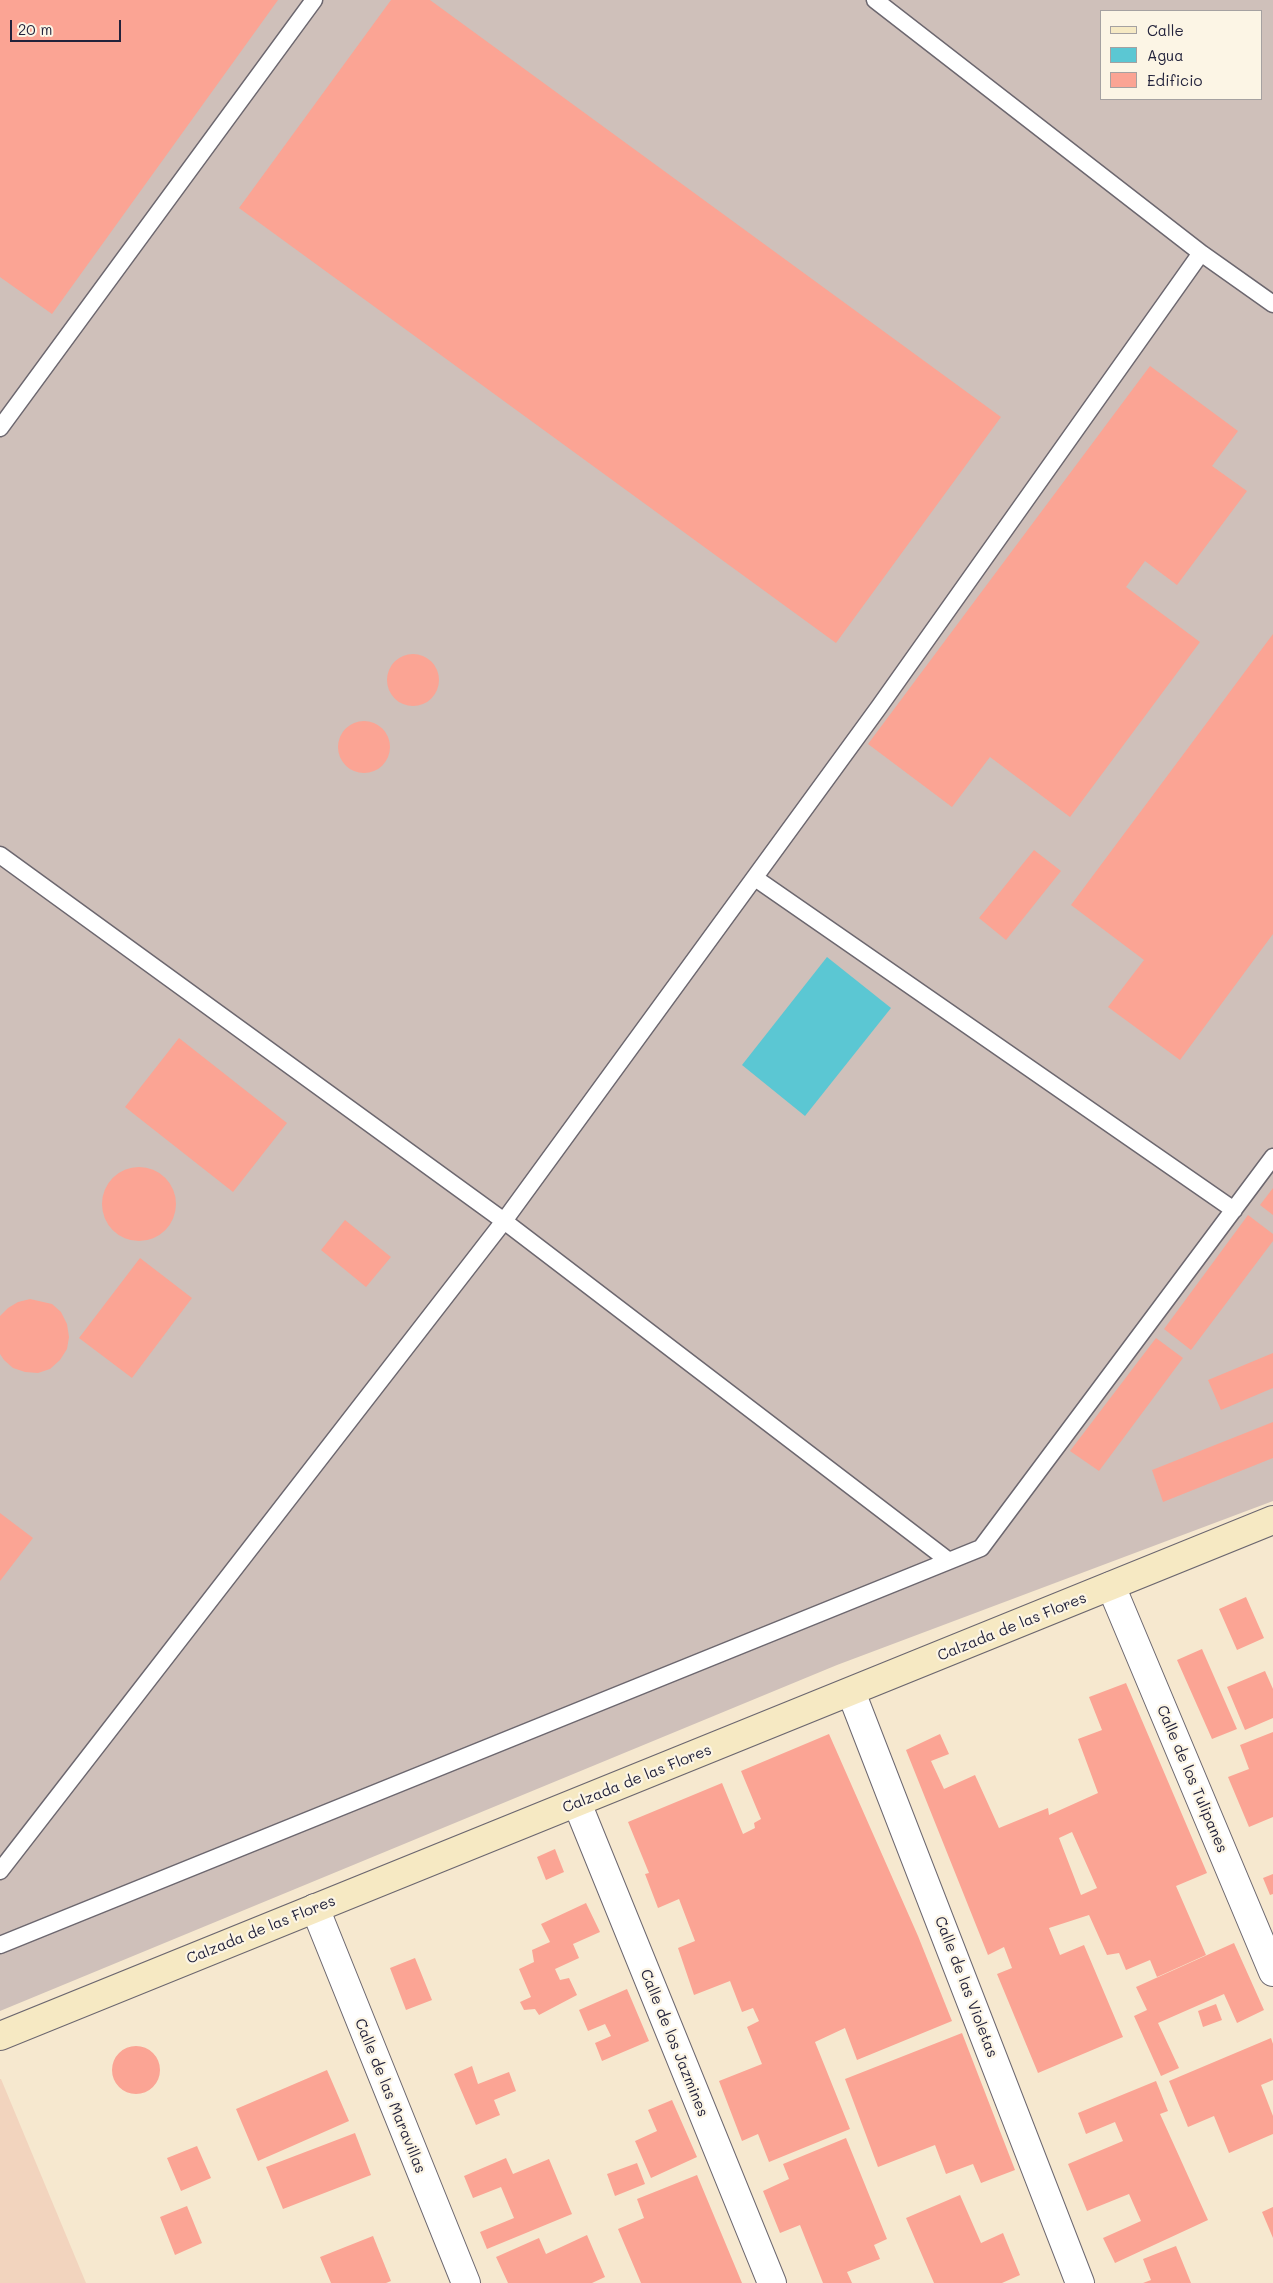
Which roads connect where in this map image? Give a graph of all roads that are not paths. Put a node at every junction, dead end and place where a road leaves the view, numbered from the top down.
1 (314, 0) edge
2 (875, 0) edge
3 (1201, 253) junction
4 (1273, 304) edge
5 (0, 428) edge
6 (0, 855) edge
7 (754, 878) junction
8 (1273, 1157) edge
9 (1234, 1210) junction
10 (504, 1221) junction
11 (1273, 1520) edge
12 (949, 1561) junction
13 (1111, 1586) junction
14 (851, 1692) junction
15 (577, 1803) junction
16 (0, 1871) edge
17 (315, 1908) junction
18 (0, 1945) edge
19 (1273, 1972) edge
20 (0, 2036) edge
21 (466, 2283) edge
22 (772, 2283) edge
23 (1080, 2283) edge

1 - 5 lane
2 - 3 lane
3 - 4 lane
3 - 7 lane
6 - 10 lane
7 - 9 lane
7 - 10 lane
8 - 9 lane
9 - 12 lane
10 - 12 lane
10 - 16 lane
11 - 13 main road, Calzada de las Flores
12 - 18 lane
13 - 14 main road, Calzada de las Flores
13 - 19 street, Calle de los Tulipanes
14 - 15 main road, Calzada de las Flores
14 - 23 street, Calle de las Violetas
15 - 17 main road, Calzada de las Flores
15 - 22 street, Calle de los Jazmines
17 - 20 main road, Calzada de las Flores
17 - 21 street, Calle de las Maravillas

